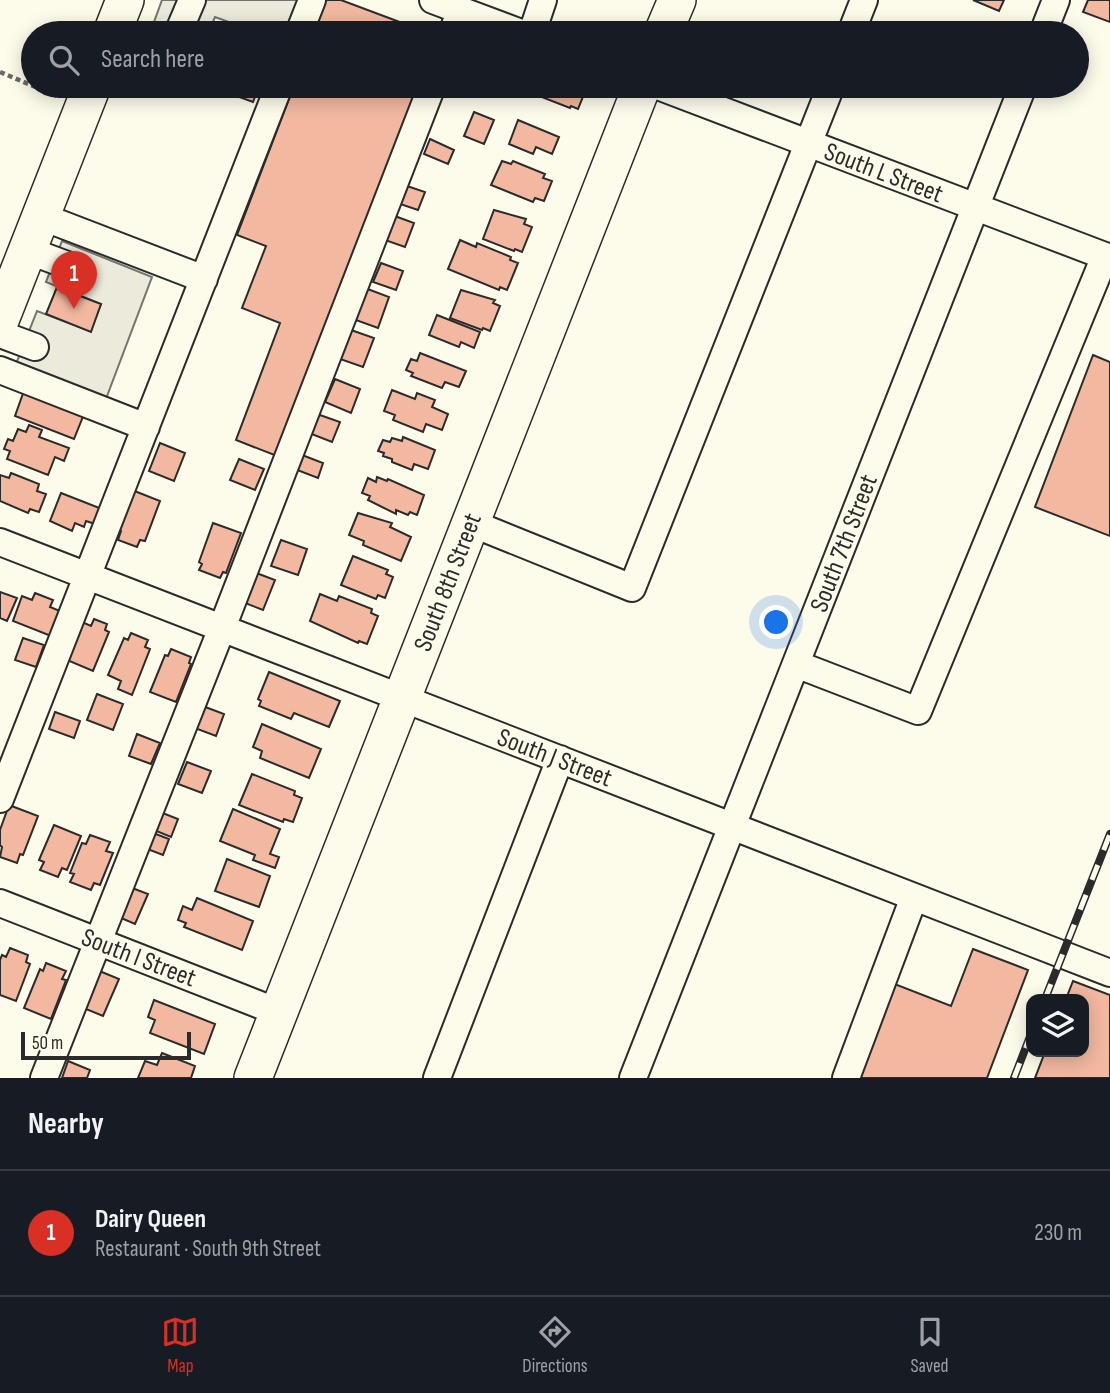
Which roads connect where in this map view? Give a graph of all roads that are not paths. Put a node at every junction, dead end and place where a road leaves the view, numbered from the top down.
1 (192, 0) edge
2 (312, 0) edge
3 (433, 0) edge
4 (543, 0) edge
5 (677, 0) edge
6 (864, 0) edge
7 (1056, 0) edge
8 (182, 21) edge
9 (304, 21) edge
10 (455, 21) edge
11 (536, 21) edge
12 (668, 21) edge
13 (856, 21) edge
14 (1048, 21) edge
15 (86, 98) edge
16 (274, 98) edge
17 (427, 98) edge
18 (637, 98) edge
19 (690, 98) edge
20 (826, 98) edge
21 (1018, 98) edge
22 (808, 143) junction
23 (976, 207) junction
24 (40, 216) junction
25 (27, 250) junction
26 (1108, 257) edge
27 (67, 265) dead end
28 (204, 279) junction
29 (0, 320) edge
30 (0, 334) edge
31 (35, 347) dead end
32 (0, 370) edge
33 (146, 427) junction
34 (471, 523) junction
35 (0, 542) edge
36 (88, 576) junction
37 (222, 628) junction
38 (796, 664) junction
39 (402, 697) junction
40 (561, 759) junction
41 (0, 799) edge
42 (732, 825) junction
43 (914, 897) junction
44 (0, 903) edge
45 (98, 941) junction
46 (1110, 973) edge
47 (278, 1012) junction
48 (44, 1078) edge
49 (253, 1078) edge
50 (437, 1078) edge
51 (633, 1078) edge
52 (846, 1078) edge

1 - 8 street
2 - 9 street
3 - 10 street
4 - 11 street
5 - 12 highway
6 - 13 street
7 - 14 street
15 - 24 highway
16 - 28 street
17 - 37 street
18 - 34 highway, South 8th Street
19 - 22 street, South L Street
20 - 22 street
21 - 23 street, South 7th Street
22 - 23 street, South L Street
22 - 34 street
23 - 26 street, South L Street
23 - 38 street, South 7th Street
24 - 25 highway
24 - 28 street
25 - 27 street
25 - 29 highway
26 - 38 street
28 - 33 street
30 - 31 street
32 - 33 street
33 - 36 street
34 - 39 highway, South 8th Street
35 - 36 street, South J Street
36 - 37 street, South J Street
36 - 41 street
37 - 39 street, South J Street
37 - 45 street
38 - 42 street, South 7th Street
39 - 40 street, South J Street
39 - 47 highway, South 8th Street
40 - 42 street, South J Street
40 - 50 street
42 - 43 street, South J Street
42 - 51 street, South 7th Street
43 - 46 street, South J Street
43 - 52 street
44 - 45 street, South I Street
45 - 47 street, South I Street
45 - 48 street
47 - 49 highway, South 8th Street

